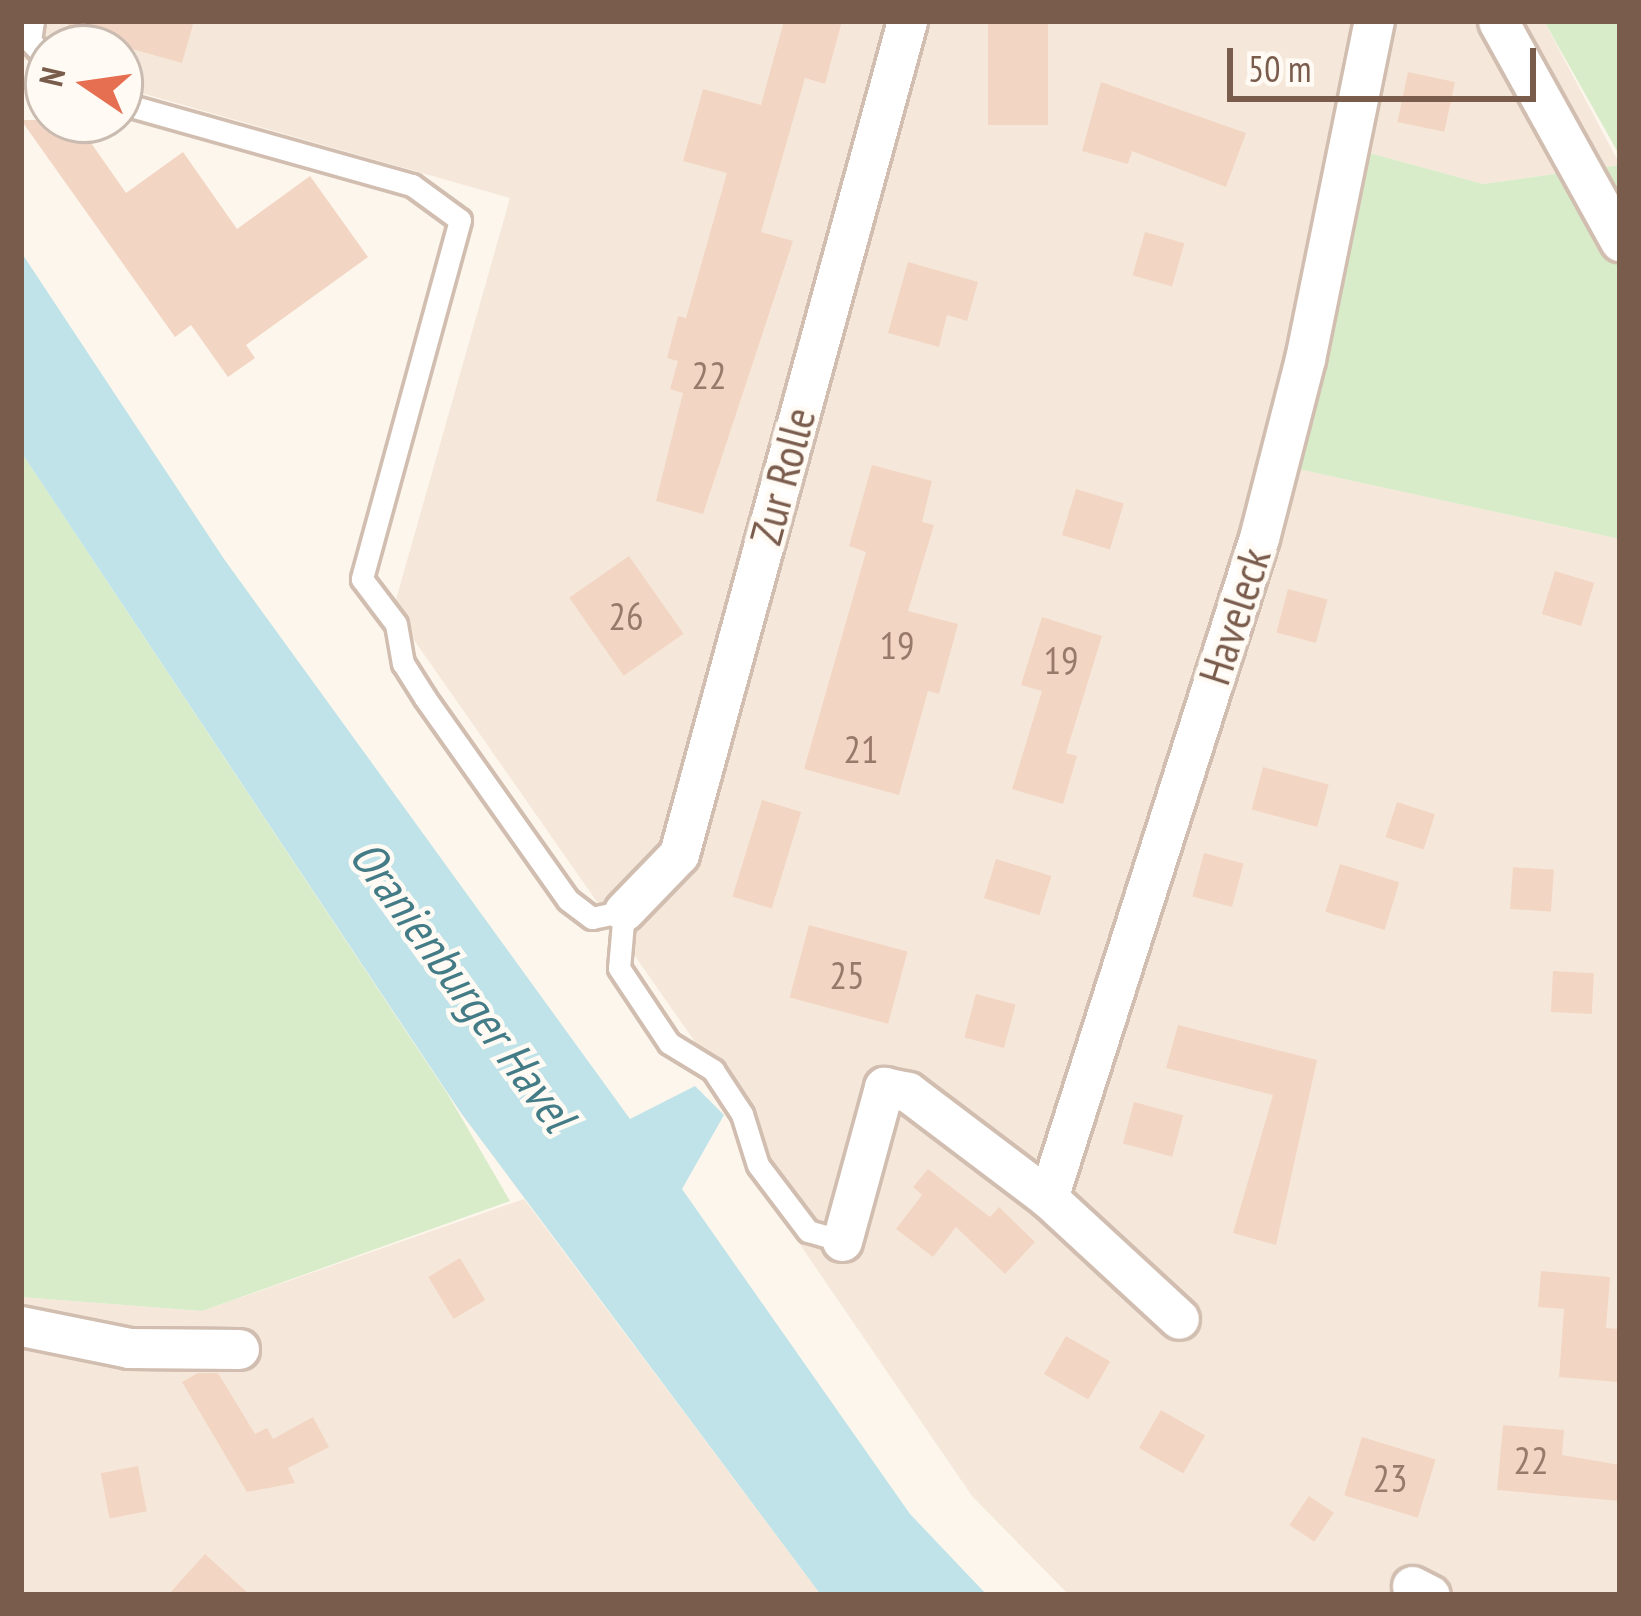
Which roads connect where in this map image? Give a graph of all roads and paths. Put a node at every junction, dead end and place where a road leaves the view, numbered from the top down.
1 (907, 21) edge
2 (1374, 21) edge
3 (1498, 21) edge
4 (144, 110) edge
5 (1620, 242) edge
6 (624, 911) junction
7 (1048, 1198) junction
8 (842, 1241) joint
9 (1179, 1319) dead end
10 (21, 1326) edge
11 (239, 1349) dead end

1 - 6 street, Zur Rolle
2 - 7 street, Haveleck
3 - 5 street
4 - 6 lane
6 - 8 lane
7 - 8 street
7 - 9 street
10 - 11 street

